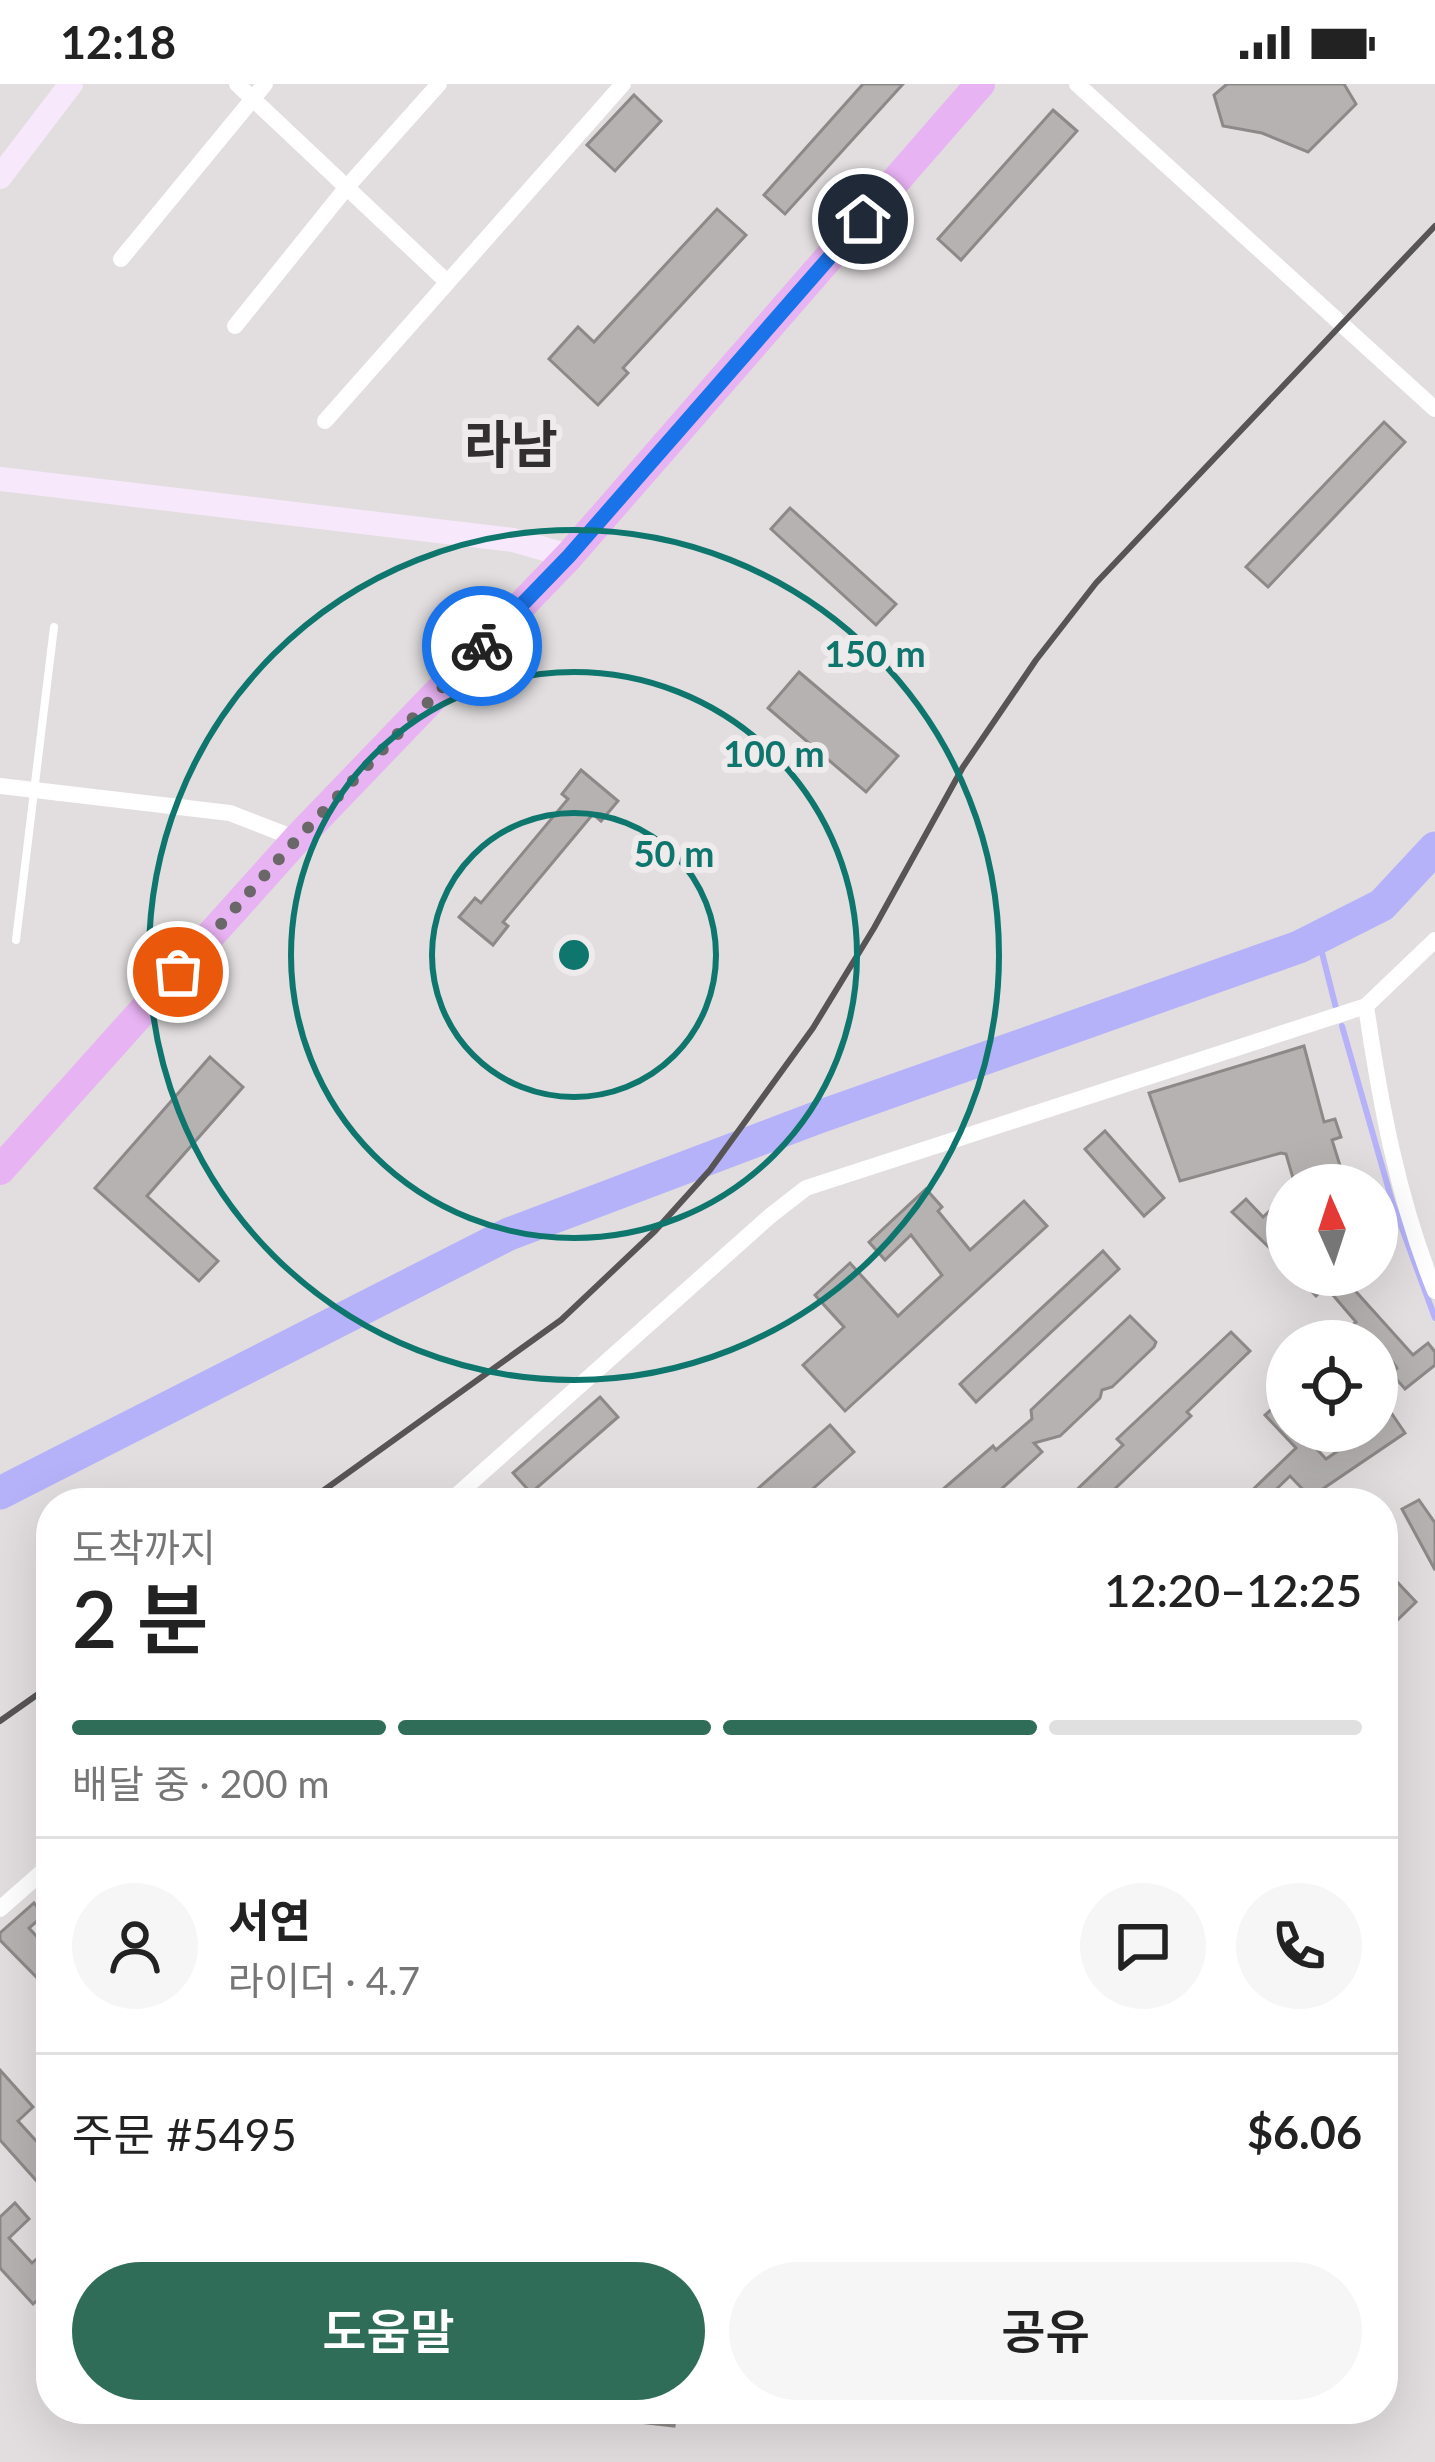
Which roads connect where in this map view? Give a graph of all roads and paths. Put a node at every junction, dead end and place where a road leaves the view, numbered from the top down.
1 (71, 84) edge
2 (237, 84) edge
3 (440, 84) edge
4 (623, 84) edge
5 (980, 84) edge
6 (1077, 84) edge
7 (259, 91) edge
8 (2, 172) edge
9 (347, 188) junction
10 (121, 259) dead end
11 (446, 281) junction
12 (235, 326) dead end
13 (1435, 409) edge
14 (325, 421) dead end
15 (0, 478) edge
16 (569, 556) junction
17 (54, 627) dead end
18 (0, 786) edge
19 (34, 790) junction
20 (297, 839) junction
21 (16, 940) dead end
22 (1435, 940) edge
23 (1366, 1006) junction
24 (0, 1170) edge
25 (1435, 1291) edge
26 (465, 1488) edge
27 (36, 1877) edge
28 (0, 1909) edge

1 - 8 main road
2 - 7 street
3 - 9 street
4 - 11 street
5 - 16 highway
6 - 13 street
7 - 9 street
7 - 10 street
9 - 11 street
9 - 12 street
11 - 14 street
15 - 16 main road
16 - 20 highway
17 - 19 lane
18 - 19 street
19 - 20 street
19 - 21 lane
20 - 24 highway
22 - 23 street
23 - 25 street
23 - 26 street
27 - 28 street

